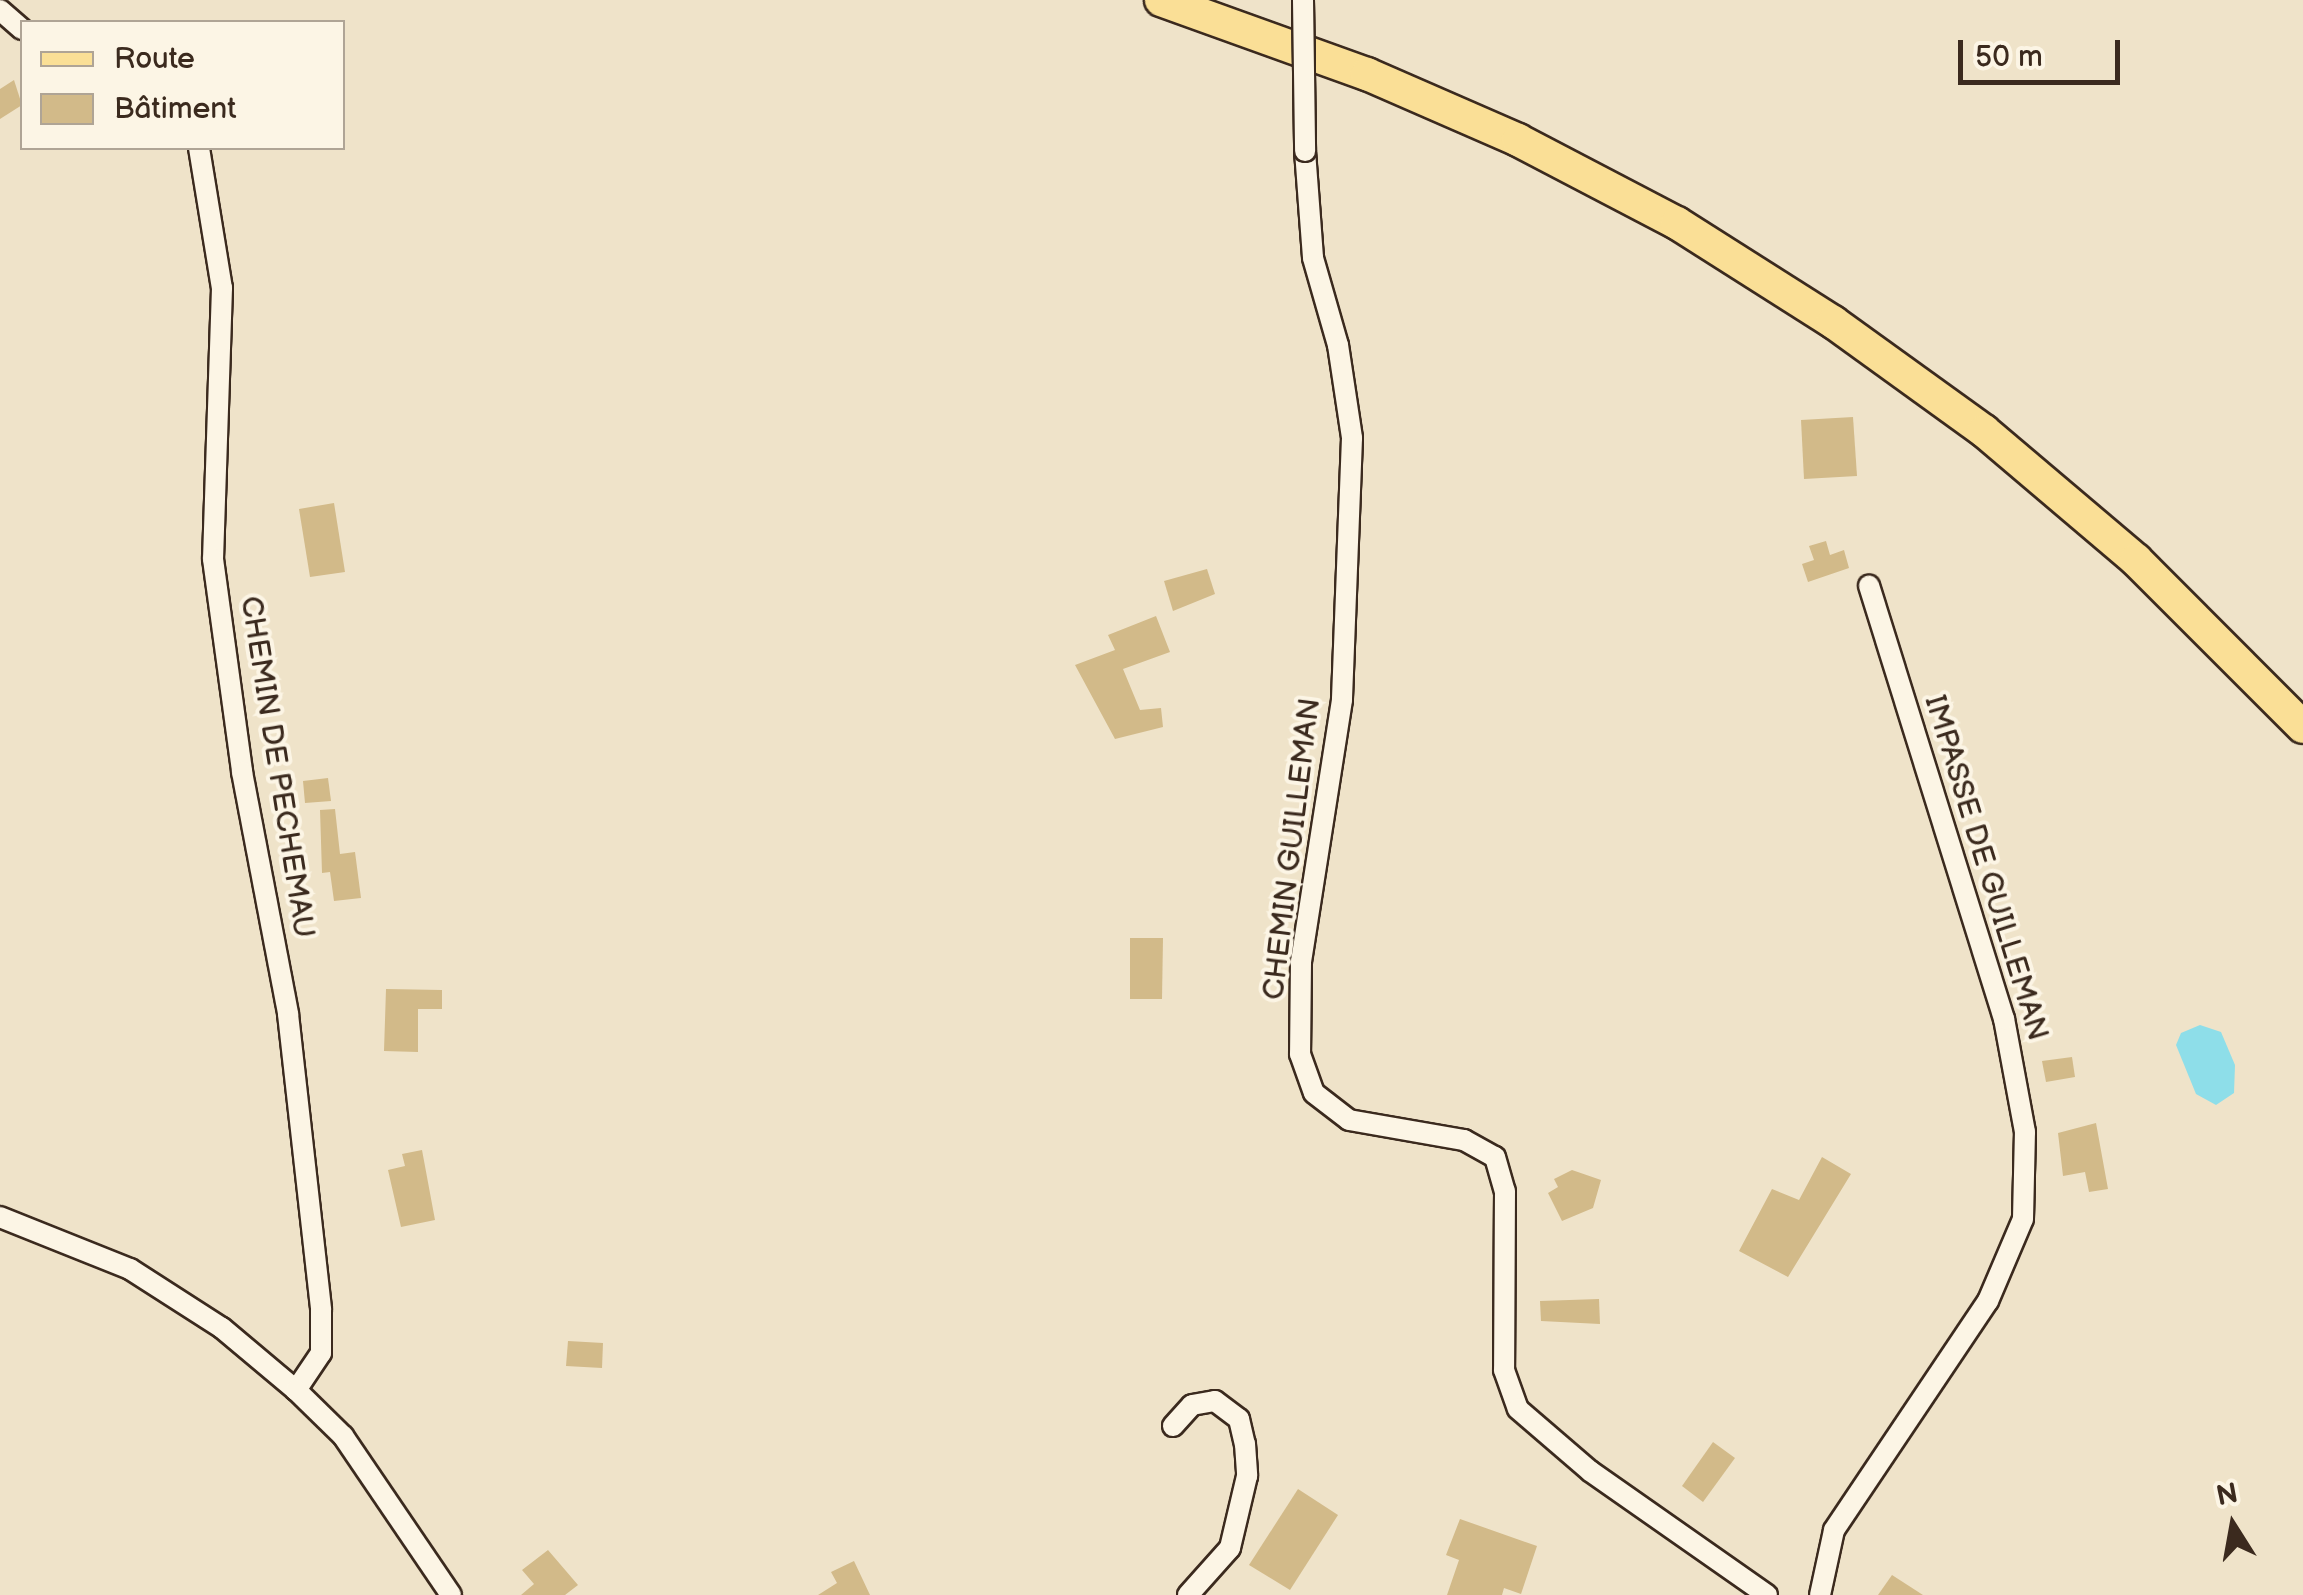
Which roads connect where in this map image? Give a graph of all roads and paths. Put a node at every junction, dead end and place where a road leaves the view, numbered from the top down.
1 (1161, 0) edge
2 (1303, 0) edge
3 (0, 10) edge
4 (20, 27) edge
5 (199, 150) edge
6 (1869, 586) dead end
7 (2303, 727) edge
8 (0, 1217) edge
9 (296, 1390) junction
10 (1173, 1426) dead end
11 (452, 1595) edge
12 (1188, 1595) edge
13 (1767, 1595) edge
14 (1820, 1595) edge

1 - 7 main road
2 - 13 street, CHEMIN GUILLEMAN, bridge
3 - 4 street
5 - 9 street, CHEMIN DE PECHEMAU
6 - 14 street, IMPASSE DE GUILLEMAN
8 - 9 street
9 - 11 street
10 - 12 street

